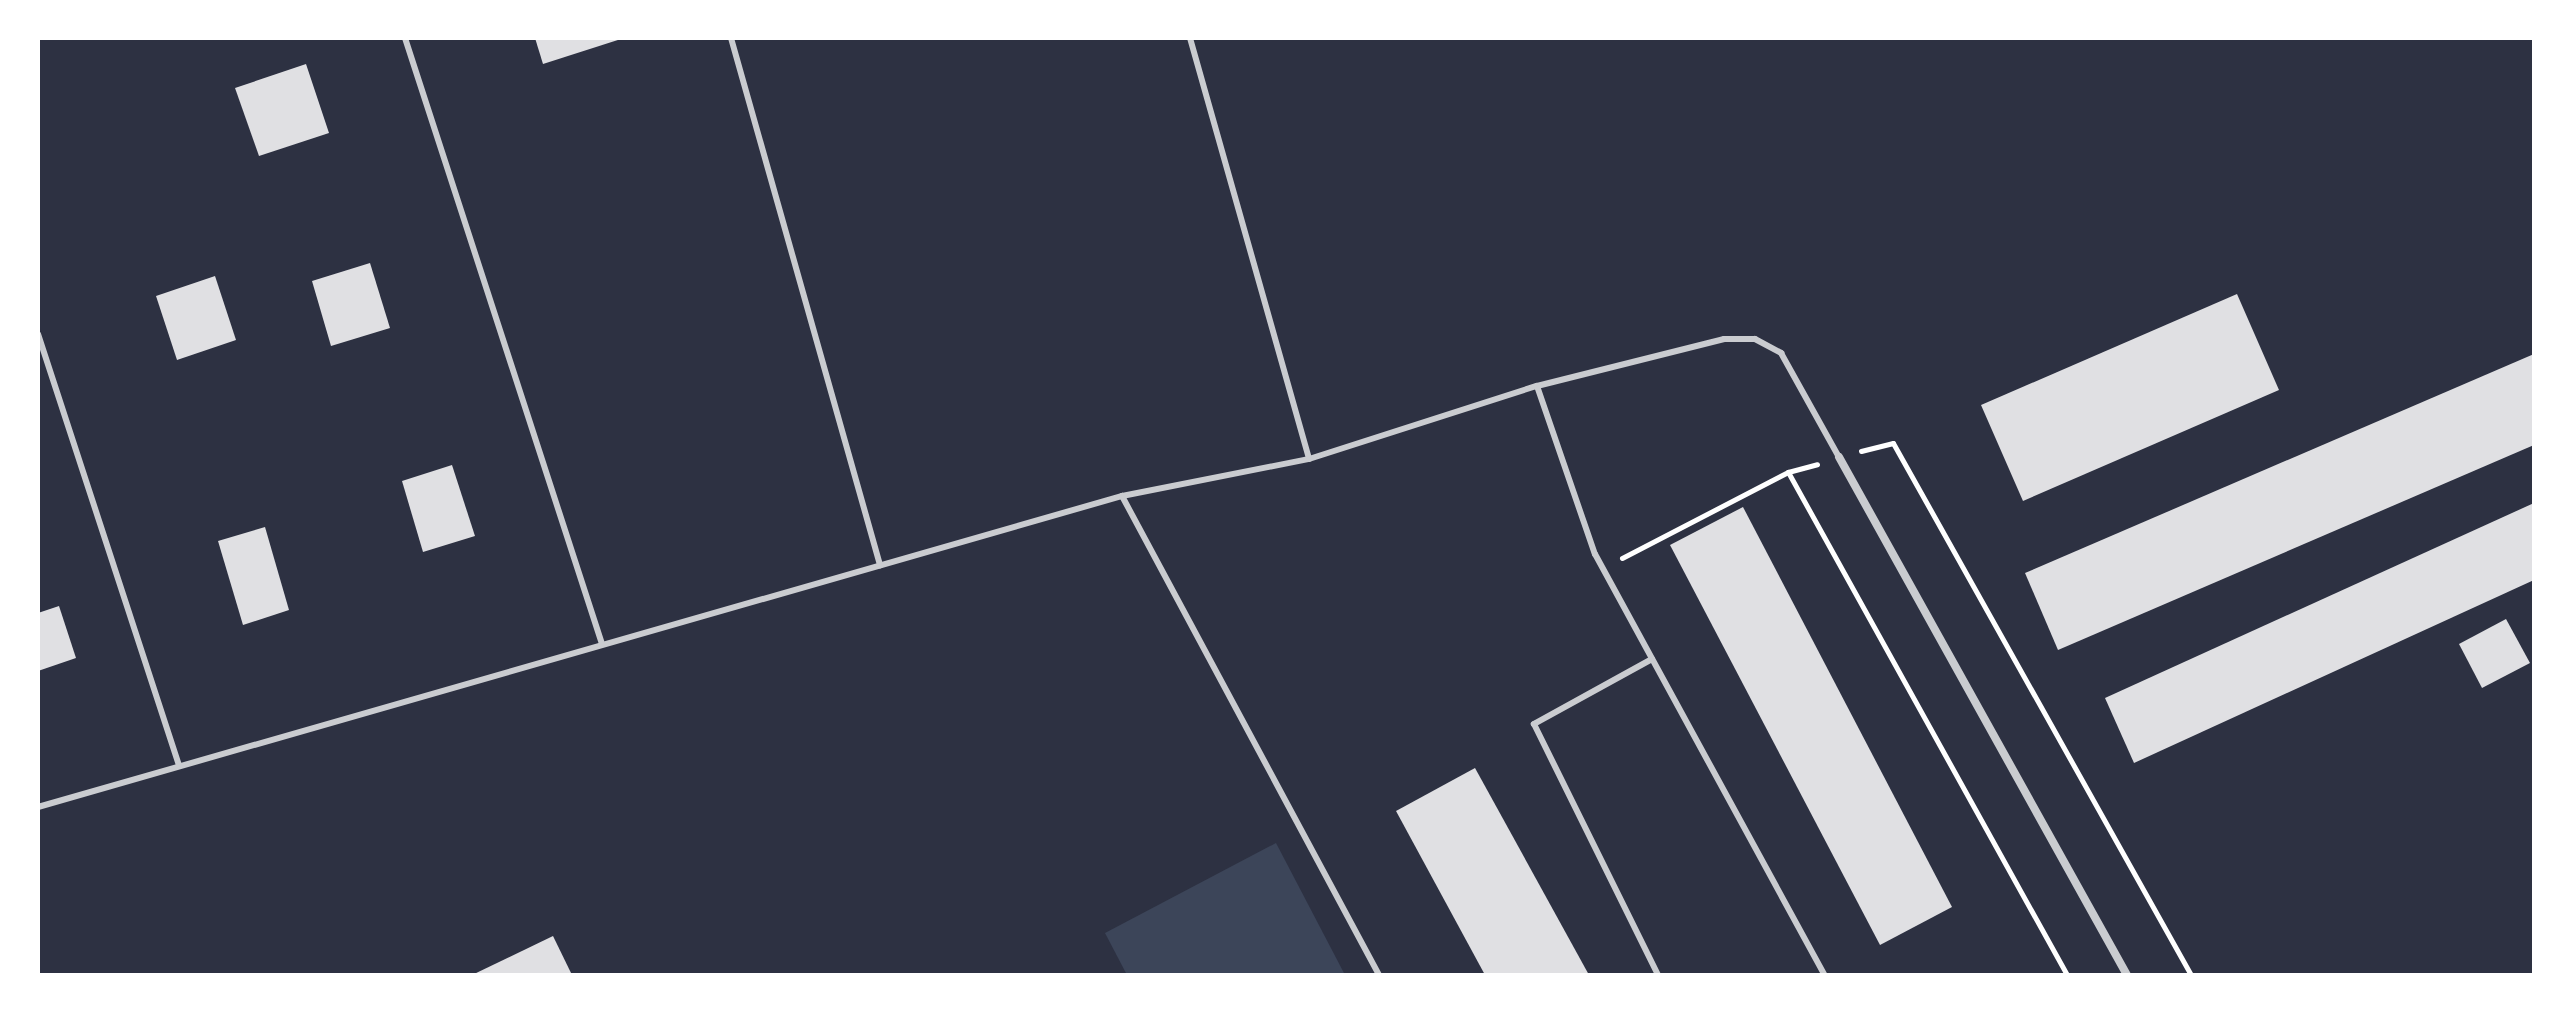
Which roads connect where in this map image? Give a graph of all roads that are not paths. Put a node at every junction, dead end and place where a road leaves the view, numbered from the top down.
1 (405, 38) edge
2 (731, 38) edge
3 (1190, 38) edge
4 (38, 334) edge
5 (1537, 386) junction
6 (1839, 457) joint
7 (1309, 459) junction
8 (1122, 496) junction
9 (880, 565) junction
10 (602, 644) junction
11 (1652, 659) junction
12 (179, 766) junction
13 (38, 807) edge
14 (1379, 975) edge
15 (1658, 975) edge
16 (1825, 975) edge
17 (2127, 975) edge

1 - 10 lane
2 - 9 lane
3 - 7 lane
4 - 12 lane
5 - 6 lane
5 - 7 lane
5 - 11 lane
6 - 17 street
7 - 8 lane
8 - 9 lane
8 - 14 lane
9 - 10 lane
10 - 12 lane
11 - 15 lane
11 - 16 lane
12 - 13 lane

